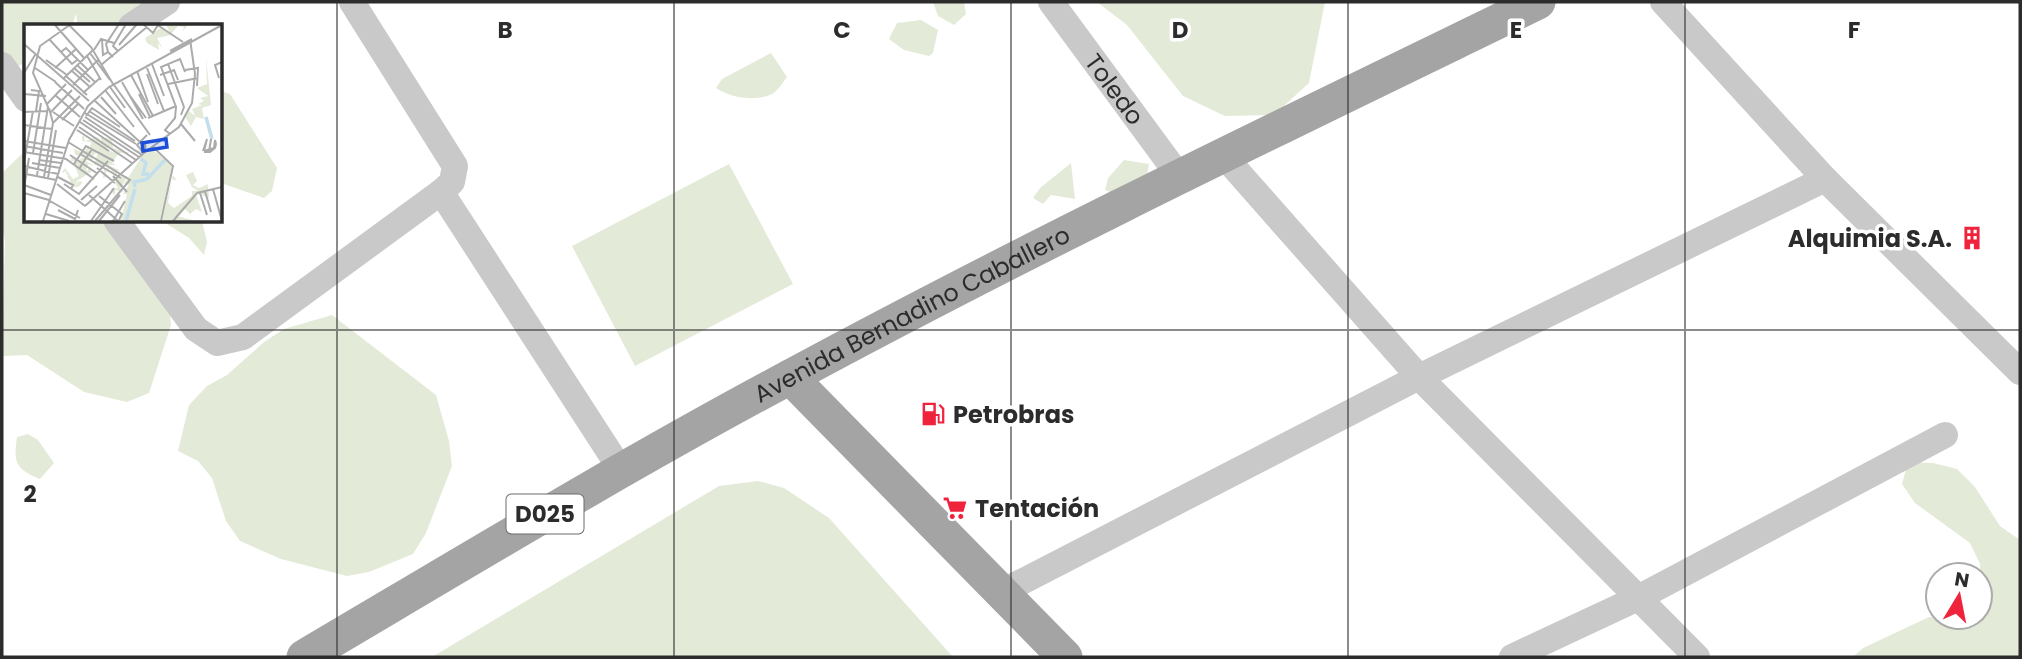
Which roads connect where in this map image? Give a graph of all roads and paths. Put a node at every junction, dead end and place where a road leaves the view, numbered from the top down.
1 (167, 2) edge
2 (352, 2) edge
3 (1051, 2) edge
4 (1538, 2) edge
5 (1663, 2) edge
6 (134, 24) edge
7 (2, 65) edge
8 (24, 95) edge
9 (1223, 155) junction
10 (1180, 176) junction
11 (1825, 179) junction
12 (441, 192) junction
13 (117, 222) edge
14 (2020, 372) edge
15 (790, 377) junction
16 (1419, 377) junction
17 (1945, 435) dead end
18 (621, 470) junction
19 (1000, 593) junction
20 (1636, 599) junction
21 (303, 657) edge
22 (1065, 657) edge
23 (1512, 657) edge
24 (1697, 657) edge

1 - 6 street
2 - 12 street
3 - 10 street, Toledo
4 - 9 main road, Avenida Bernadino Caballero
5 - 11 street
7 - 8 street
9 - 10 main road, Avenida Bernadino Caballero
9 - 16 street
10 - 15 main road, Avenida Bernadino Caballero
11 - 14 street
11 - 16 street
12 - 13 street
12 - 18 street
15 - 18 main road, Avenida Bernadino Caballero / D025
15 - 19 main road
16 - 19 street
16 - 20 street
17 - 20 street
18 - 21 main road, Avenida Bernadino Caballero / D025
19 - 22 main road
20 - 23 street
20 - 24 street

